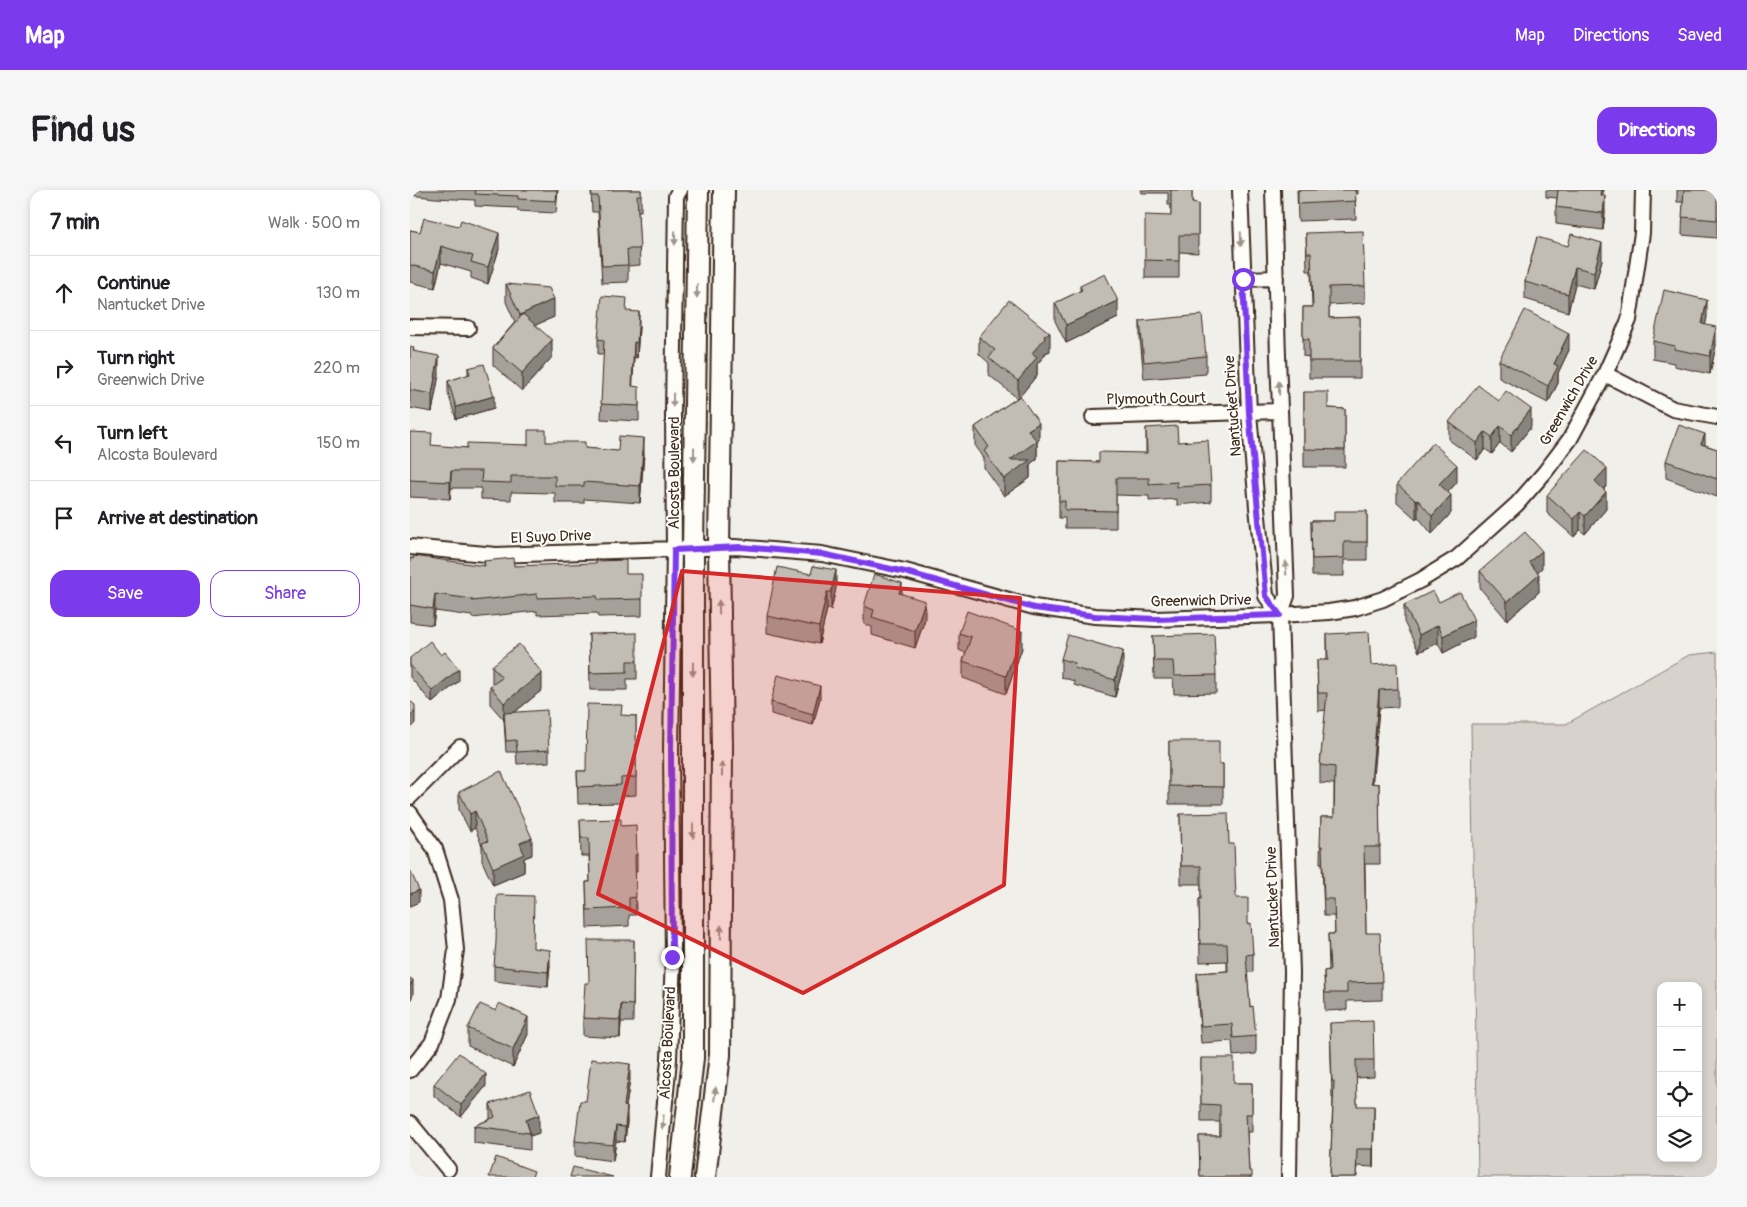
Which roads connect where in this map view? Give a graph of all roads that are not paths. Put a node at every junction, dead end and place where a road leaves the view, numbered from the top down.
1 (680, 190) edge
2 (698, 190) edge
3 (724, 190) edge
4 (1240, 190) edge
5 (1274, 190) edge
6 (1643, 190) edge
7 (1276, 278) junction
8 (1243, 279) junction
9 (410, 327) edge
10 (468, 328) dead end
11 (1605, 374) junction
12 (1280, 411) junction
13 (1249, 413) junction
14 (1093, 417) dead end
15 (1717, 417) edge
16 (410, 547) edge
17 (718, 548) junction
18 (683, 549) junction
19 (1280, 615) junction
20 (460, 747) dead end
21 (410, 797) edge
22 (410, 813) edge
23 (410, 1070) edge
24 (410, 1123) edge
25 (448, 1169) dead end
26 (658, 1177) edge
27 (680, 1177) edge
28 (705, 1177) edge
29 (1288, 1177) edge

1 -> 18 street, Alcosta Boulevard
2 -> 18 main road, Alcosta Boulevard
3 - 17 main road
4 -> 8 street, Nantucket Drive
5 - 7 street, Nantucket Drive
6 - 11 street, Greenwich Drive
7 - 8 street
12 -> 7 street, Nantucket Drive
8 - 13 street, Nantucket Drive
9 - 10 street
11 - 15 street
11 - 19 street, Greenwich Drive
12 - 13 street, Plymouth Court
19 -> 12 street, Nantucket Drive
13 - 14 street, Plymouth Court
13 - 19 street, Nantucket Drive
16 - 18 street, El Suyo Drive
17 - 18 street, Greenwich Drive
17 - 19 street, Greenwich Drive
28 -> 17 main road
18 -> 26 street, Alcosta Boulevard
18 -> 27 main road, Alcosta Boulevard
19 - 29 street, Nantucket Drive
20 - 21 street
22 - 23 street
24 - 25 street

